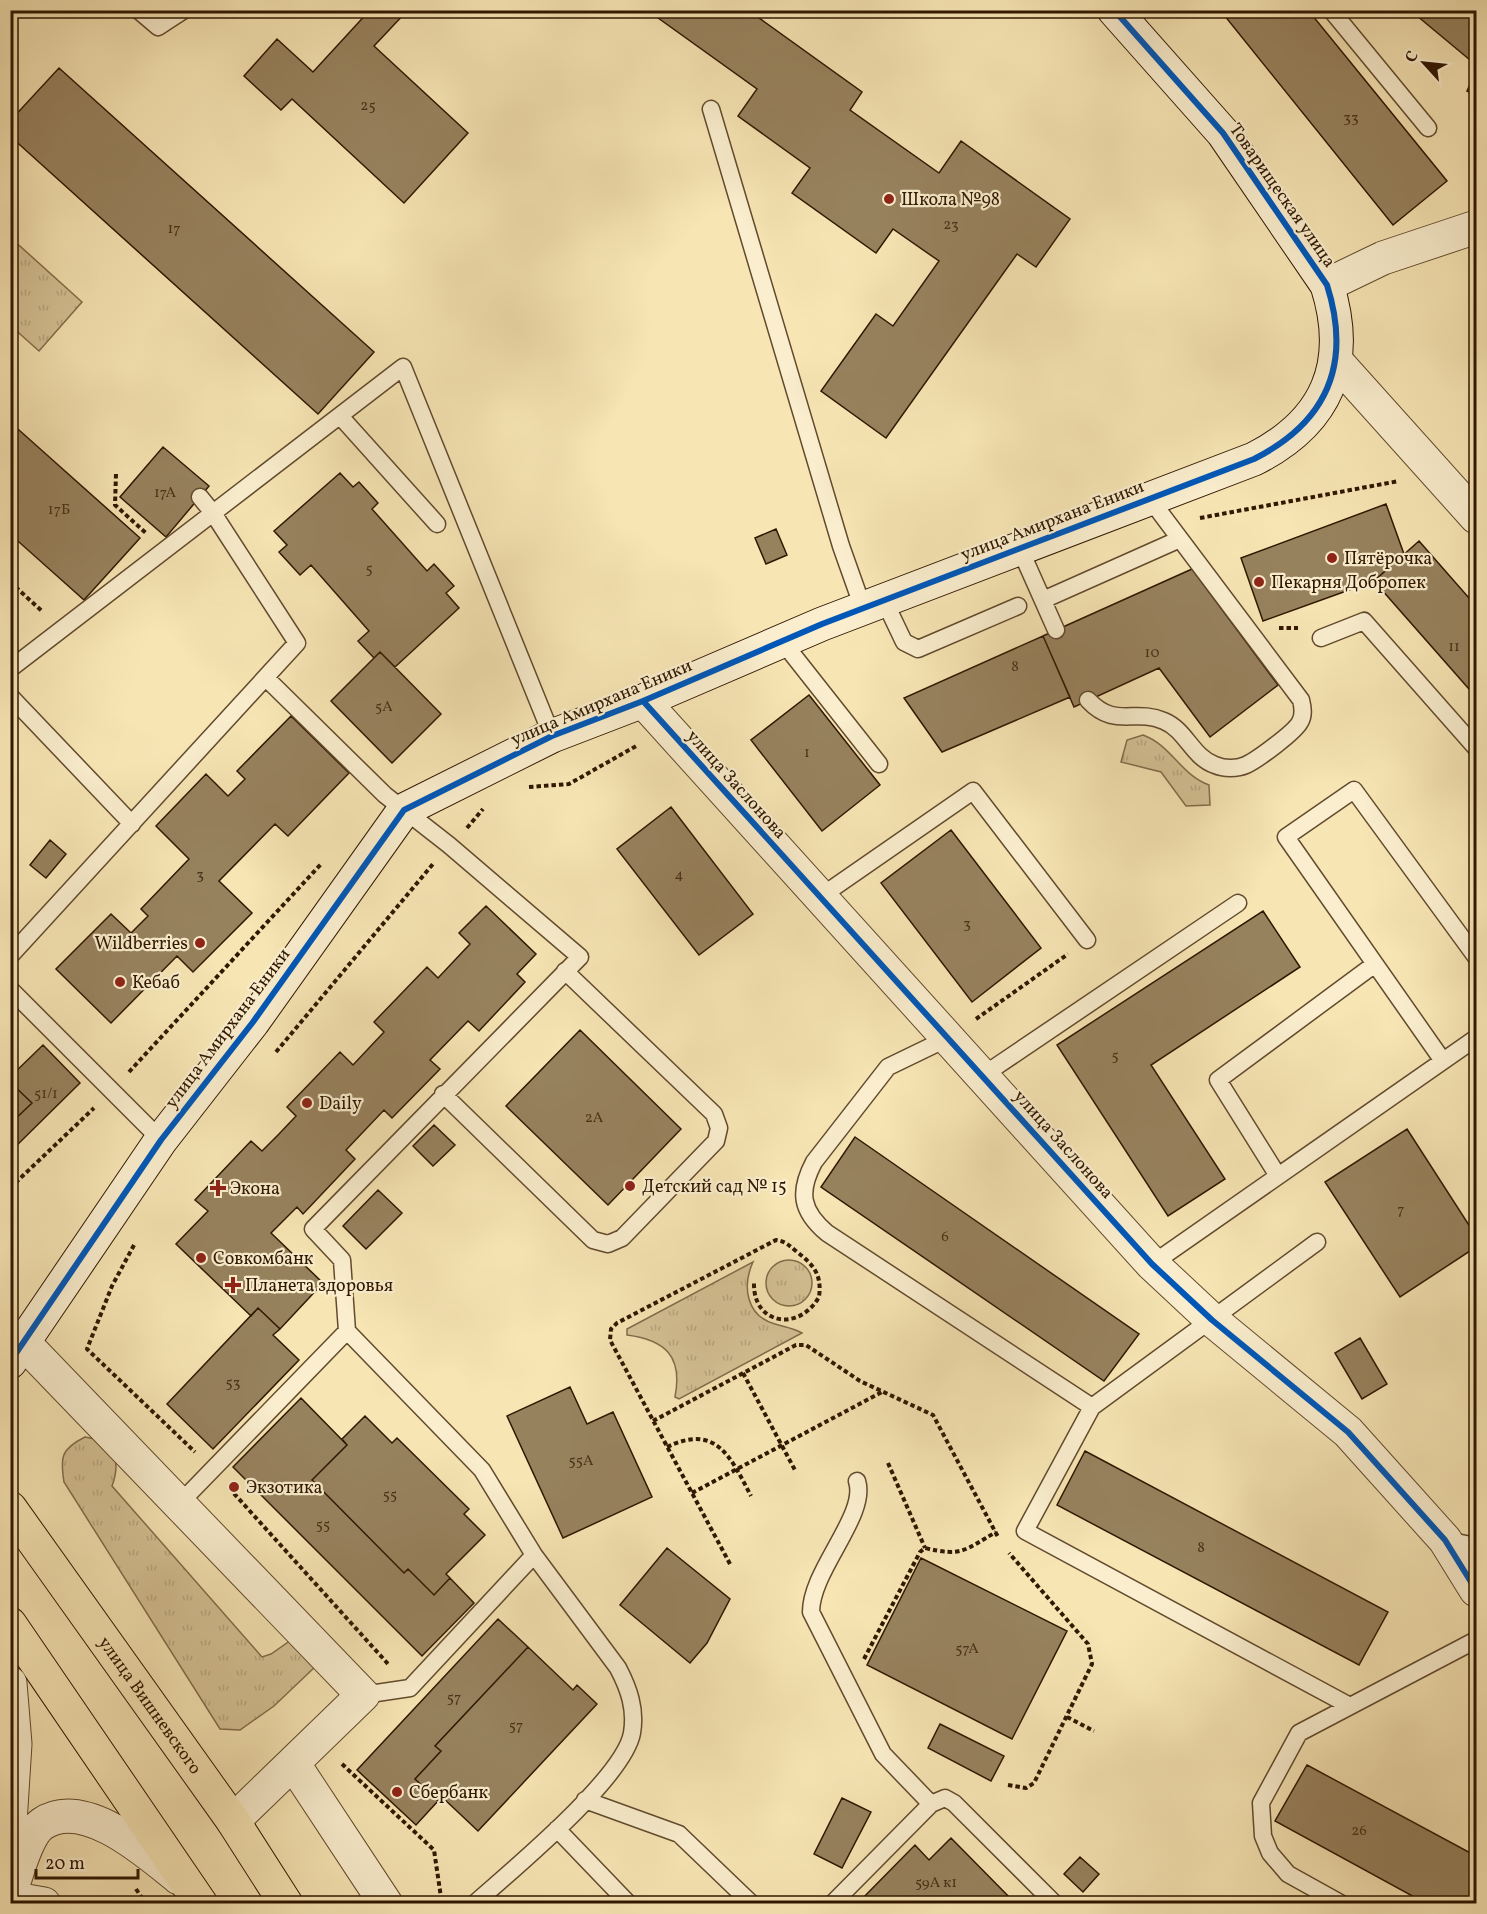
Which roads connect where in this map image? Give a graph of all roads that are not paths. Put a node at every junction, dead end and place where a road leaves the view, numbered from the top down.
1 (138, 10) edge
2 (184, 10) edge
3 (1114, 10) edge
4 (1331, 10) edge
5 (711, 109) dead end
6 (1428, 128) dead end
7 (1476, 227) edge
8 (1327, 285) junction
9 (1335, 361) junction
10 (340, 416) junction
11 (200, 497) dead end
12 (1150, 499) junction
13 (213, 513) junction
14 (1476, 517) edge
15 (437, 524) dead end
16 (1175, 532) junction
17 (1020, 549) junction
18 (1043, 600) junction
19 (873, 604) junction
20 (1018, 606) dead end
21 (1056, 630) dead end
22 (1321, 638) road end
23 (782, 641) junction
24 (10, 669) edge
25 (266, 678) junction
26 (10, 696) edge
27 (1088, 700) dead end
28 (642, 701) junction
29 (552, 736) junction
30 (1476, 748) edge
31 (879, 764) dead end
32 (404, 810) junction
33 (132, 824) junction
34 (820, 897) junction
35 (1238, 903) dead end
36 (1087, 940) road end
37 (10, 956) edge
38 (1476, 957) edge
39 (1375, 964) junction
40 (565, 971) junction
41 (10, 989) edge
42 (948, 1038) junction
43 (1476, 1038) edge
44 (1443, 1061) junction
45 (982, 1076) junction
46 (443, 1094) junction
47 (161, 1140) junction
48 (1278, 1176) junction
49 (1317, 1242) dead end
50 (1152, 1264) junction
51 (1212, 1320) junction
52 (347, 1331) junction
53 (16, 1351) edge
54 (1092, 1407) junction
55 (857, 1480) dead end
56 (179, 1504) junction
57 (10, 1508) edge
58 (1461, 1543) edge
59 (534, 1555) junction
60 (1476, 1590) edge
61 (10, 1624) edge
62 (1476, 1640) edge
63 (10, 1683) edge
64 (363, 1695) junction
65 (1350, 1706) junction
66 (293, 1763) junction
67 (585, 1800) junction
68 (931, 1804) junction
69 (233, 1821) junction
70 (10, 1823) edge
71 (557, 1829) junction
72 (195, 1895) edge
73 (10, 1896) edge
74 (44, 1904) edge
75 (286, 1904) edge
76 (386, 1904) edge
77 (474, 1904) edge
78 (628, 1904) edge
79 (752, 1904) edge
80 (832, 1904) edge
81 (1055, 1904) edge
82 (1342, 1904) edge

1 - 2 lane
3 - 8 street, Товарищеская улица
4 - 6 lane
5 - 19 lane
7 - 8 street
8 - 9 street, Товарищеская улица
9 - 12 street, улица Амирхана Еники
9 - 14 street
10 - 13 lane
10 - 15 lane
10 - 29 lane
11 - 13 lane
12 - 16 lane
12 - 17 street, улица Амирхана Еники
13 - 24 lane
13 - 25 lane
16 - 18 lane
16 - 27 lane
17 - 18 lane
17 - 19 street, улица Амирхана Еники
18 - 21 lane
19 - 20 lane
19 - 23 street, улица Амирхана Еники
22 - 30 lane
23 - 28 street, улица Амирхана Еники
23 - 31 lane
25 - 32 lane
25 - 33 lane
26 - 33 lane
28 - 29 street, улица Амирхана Еники
28 - 34 street, улица Заслонова
29 - 32 street, улица Амирхана Еники
32 - 40 lane
32 - 47 street, улица Амирхана Еники
33 - 37 lane
34 - 36 lane
34 - 42 street, улица Заслонова
35 - 45 lane
38 - 39 lane
39 - 44 lane
39 - 48 lane
40 - 46 lane
40 - 46 lane
41 - 47 lane
42 - 45 street, улица Заслонова
42 - 54 lane
43 - 44 lane
44 - 48 lane
45 - 50 street, улица Заслонова
46 - 52 lane
47 - 53 street, улица Амирхана Еники
48 - 50 lane
49 - 51 lane
50 - 51 street, улица Заслонова
51 - 54 lane
51 - 58 street, улица Заслонова
52 - 56 lane
52 - 59 lane
53 - 56 street
54 - 65 lane
55 - 68 lane
56 - 64 street
57 - 69 main road, улица Вишневского
58 - 60 street, улица Заслонова
59 - 64 lane
59 - 67 lane
61 - 72 main road
62 - 65 lane
63 - 70 street
64 - 66 street
65 - 82 lane
66 - 69 street
66 - 76 street
67 - 71 lane
67 - 79 lane
68 - 80 lane
68 - 81 lane
69 - 75 main road, улица Вишневского
71 - 77 lane
71 - 78 lane
72 - 73 street
73 - 74 street

